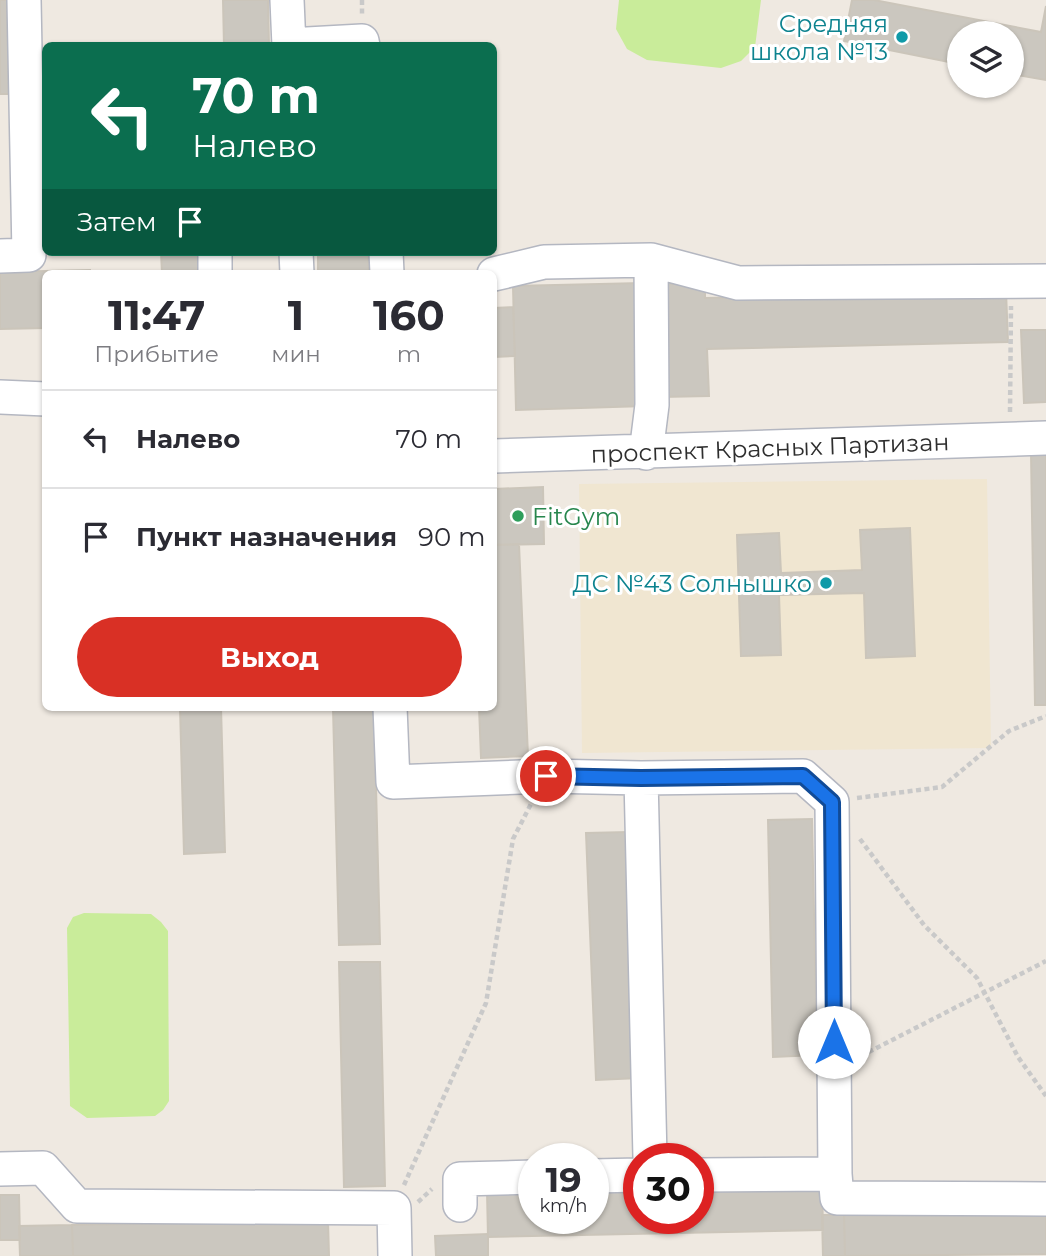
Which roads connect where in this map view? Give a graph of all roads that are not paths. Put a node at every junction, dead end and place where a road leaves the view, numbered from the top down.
1 (24, 0) edge
2 (287, 0) edge
3 (289, 42) edge
4 (0, 256) edge
5 (650, 260) junction
6 (497, 273) edge
7 (1046, 281) edge
8 (0, 397) edge
9 (42, 399) edge
10 (1046, 438) edge
11 (646, 453) junction
12 (497, 456) edge
13 (390, 711) edge
14 (641, 778) junction
15 (650, 1143) edge
16 (0, 1169) edge
17 (835, 1174) junction
18 (714, 1175) edge
19 (518, 1180) edge
20 (460, 1191) road end
21 (1046, 1199) edge
22 (395, 1256) edge

1 - 4 street
2 - 3 street
5 - 6 street
5 - 7 street
5 - 11 street
8 - 9 street
10 - 11 street, проспект Красных Партизан
11 - 12 street, проспект Красных Партизан
13 - 14 street
14 - 15 street
14 - 17 street
16 - 22 street
17 - 18 street
17 - 21 street
19 - 20 street

